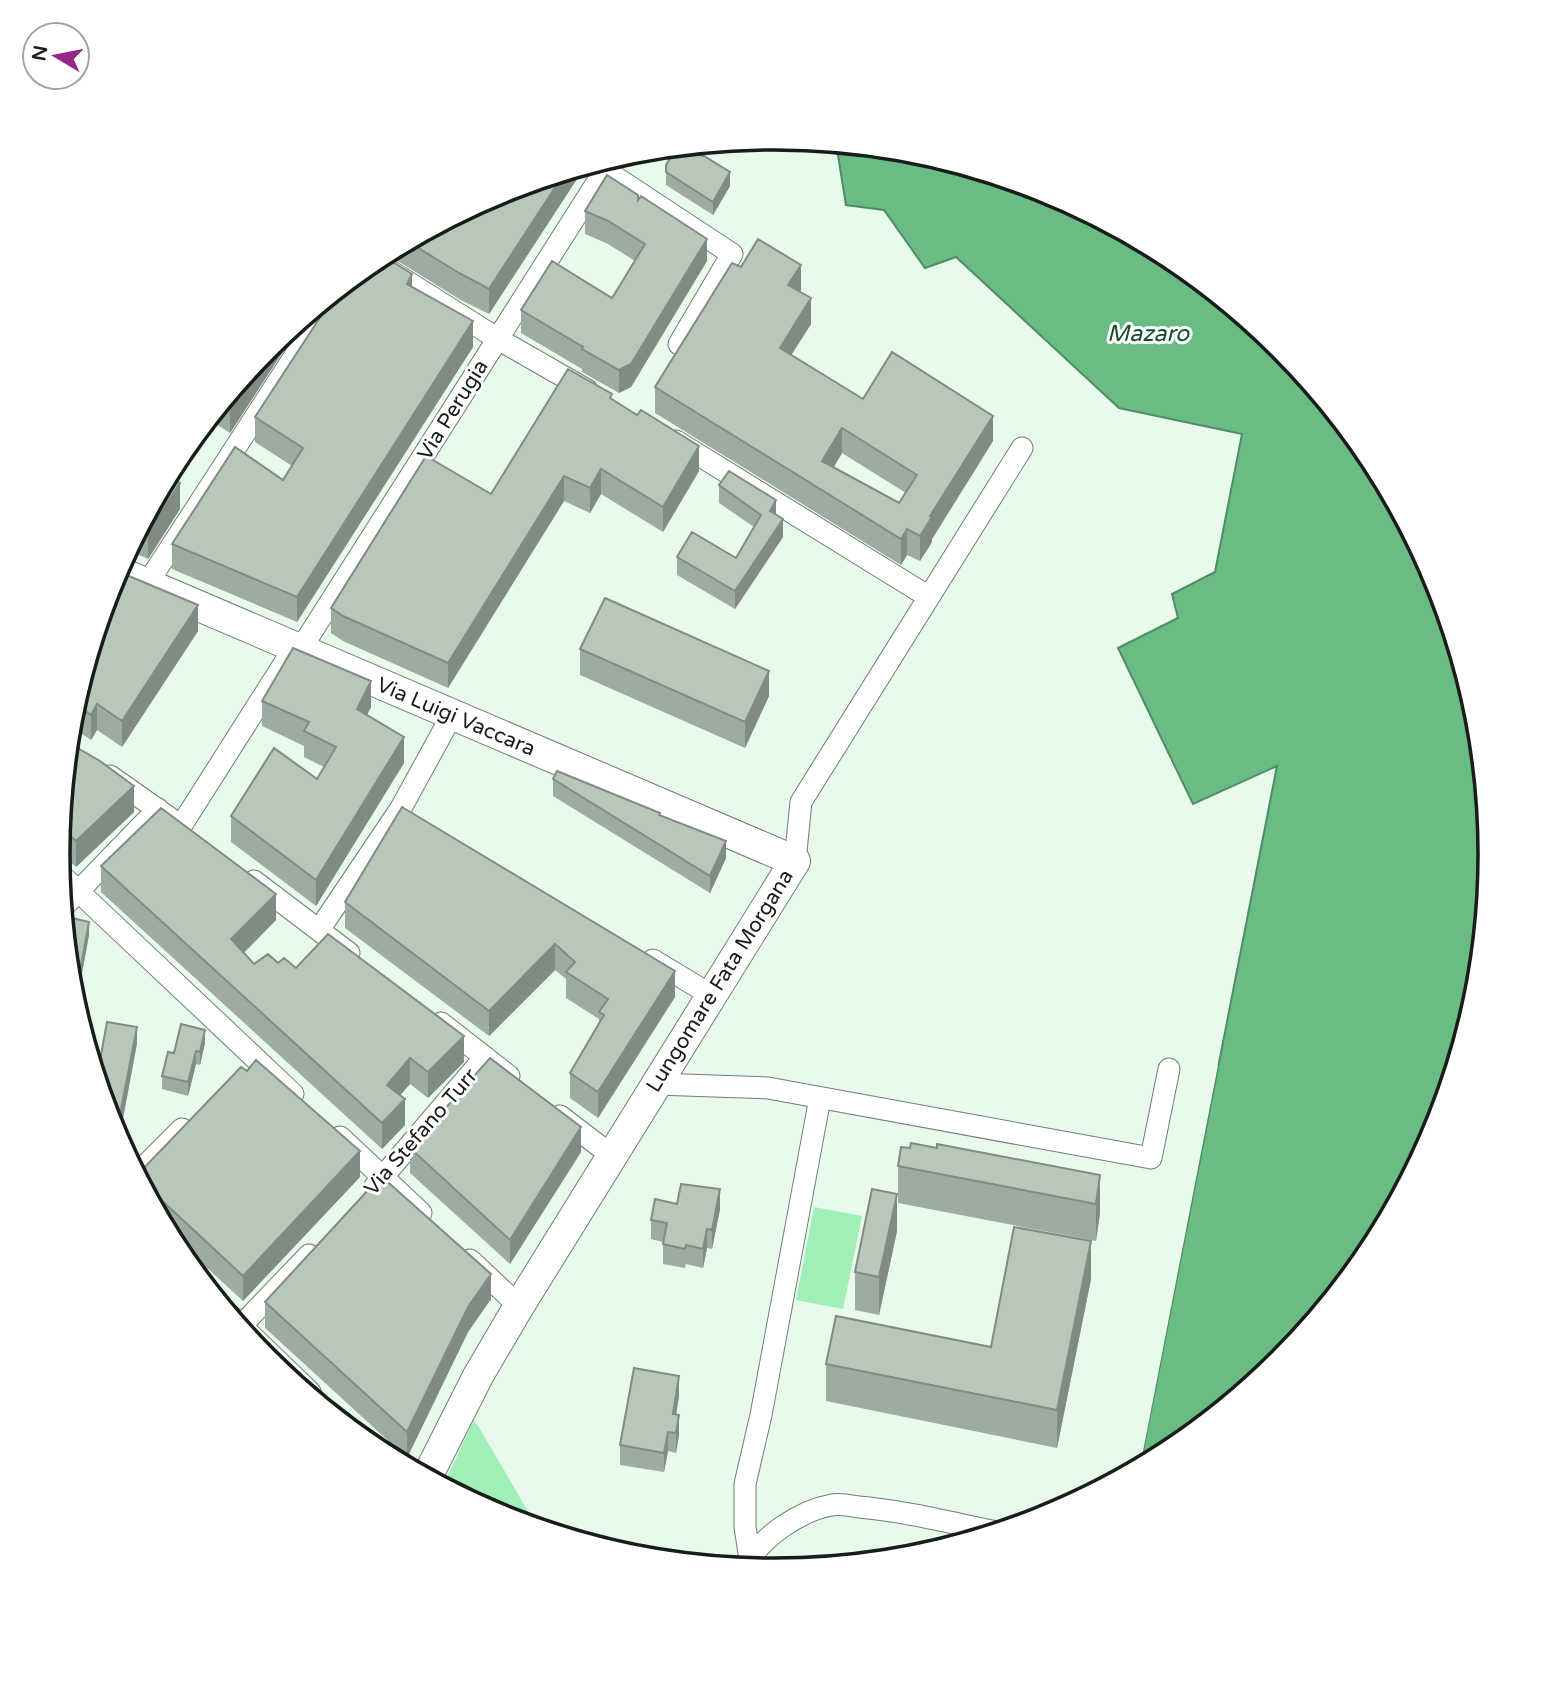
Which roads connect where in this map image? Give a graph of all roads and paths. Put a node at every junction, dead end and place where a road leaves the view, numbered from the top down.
1 (606, 171) edge
2 (597, 173) edge
3 (385, 267) edge
4 (321, 315) edge
5 (498, 339) junction
6 (679, 344) edge
7 (602, 398) edge
8 (660, 431) edge
9 (1022, 448) dead end
10 (128, 576) edge
11 (147, 584) junction
12 (929, 597) junction
13 (297, 649) junction
14 (452, 715) junction
15 (91, 762) edge
16 (158, 809) junction
17 (181, 826) junction
18 (202, 842) edge
19 (795, 861) junction
20 (234, 866) edge
21 (71, 884) edge
22 (79, 891) junction
23 (72, 898) edge
24 (319, 930) junction
25 (639, 952) edge
26 (363, 964) edge
27 (711, 995) junction
28 (429, 1015) edge
29 (485, 1057) junction
30 (1169, 1069) dead end
31 (656, 1084) junction
32 (527, 1090) edge
33 (820, 1098) junction
34 (304, 1104) edge
35 (548, 1106) edge
36 (195, 1116) edge
37 (324, 1122) edge
38 (611, 1155) junction
39 (144, 1167) edge
40 (383, 1177) junction
41 (365, 1197) edge
42 (432, 1223) edge
43 (327, 1236) edge
44 (451, 1242) edge
45 (519, 1306) junction
46 (243, 1317) edge
47 (431, 1469) edge
48 (977, 1528) edge
49 (748, 1557) edge
50 (752, 1558) edge

1 - 6 street
2 - 5 street, Via Perugia
3 - 5 street
4 - 11 street
5 - 7 street
5 - 13 street, Via Perugia
8 - 12 street
9 - 12 street, Lungomare Fata Morgana
10 - 11 main road, Via Luigi Vaccara
11 - 13 main road, Via Luigi Vaccara
12 - 19 street, Lungomare Fata Morgana
13 - 14 main road, Via Luigi Vaccara
13 - 17 street, Via Perugia
14 - 19 main road, Via Luigi Vaccara
14 - 24 street
15 - 16 street
16 - 17 street
16 - 22 street
17 - 18 street
19 - 27 main road, Lungomare Fata Morgana
20 - 24 street
21 - 22 street
22 - 23 street
22 - 34 street
24 - 26 street
25 - 27 street
27 - 31 main road, Lungomare Fata Morgana
28 - 29 street
29 - 32 street
29 - 40 street, Via Stefano Turr
30 - 33 street
31 - 33 street
31 - 38 main road, Lungomare Fata Morgana
33 - 49 street
35 - 38 street
36 - 39 street
37 - 40 street
38 - 45 main road, Lungomare Fata Morgana
40 - 41 street, Via Stefano Turr
40 - 42 street
43 - 46 street
44 - 45 street
45 - 47 main road, Lungomare Fata Morgana
48 - 50 street

